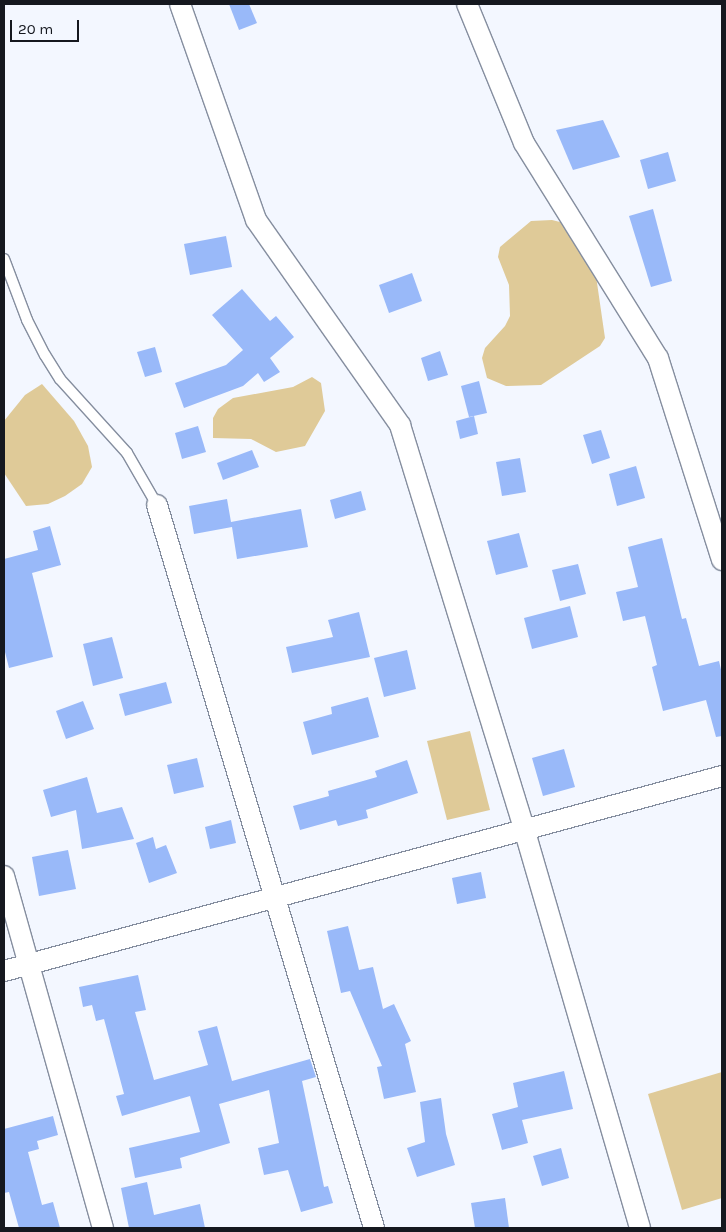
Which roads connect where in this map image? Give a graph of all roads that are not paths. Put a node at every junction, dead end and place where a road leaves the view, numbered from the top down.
1 (180, 4) edge
2 (467, 4) edge
3 (4, 259) edge
4 (158, 505) joint
5 (722, 560) edge
6 (722, 776) edge
7 (525, 832) junction
8 (4, 876) edge
9 (275, 898) junction
10 (29, 963) junction
11 (4, 971) edge
12 (103, 1228) edge
13 (374, 1228) edge
14 (640, 1228) edge

1 - 7 street
2 - 5 street
3 - 4 lane
4 - 9 street
6 - 7 street
7 - 9 street
7 - 14 street
8 - 10 street
9 - 10 street
9 - 13 street
10 - 11 street
10 - 12 street

